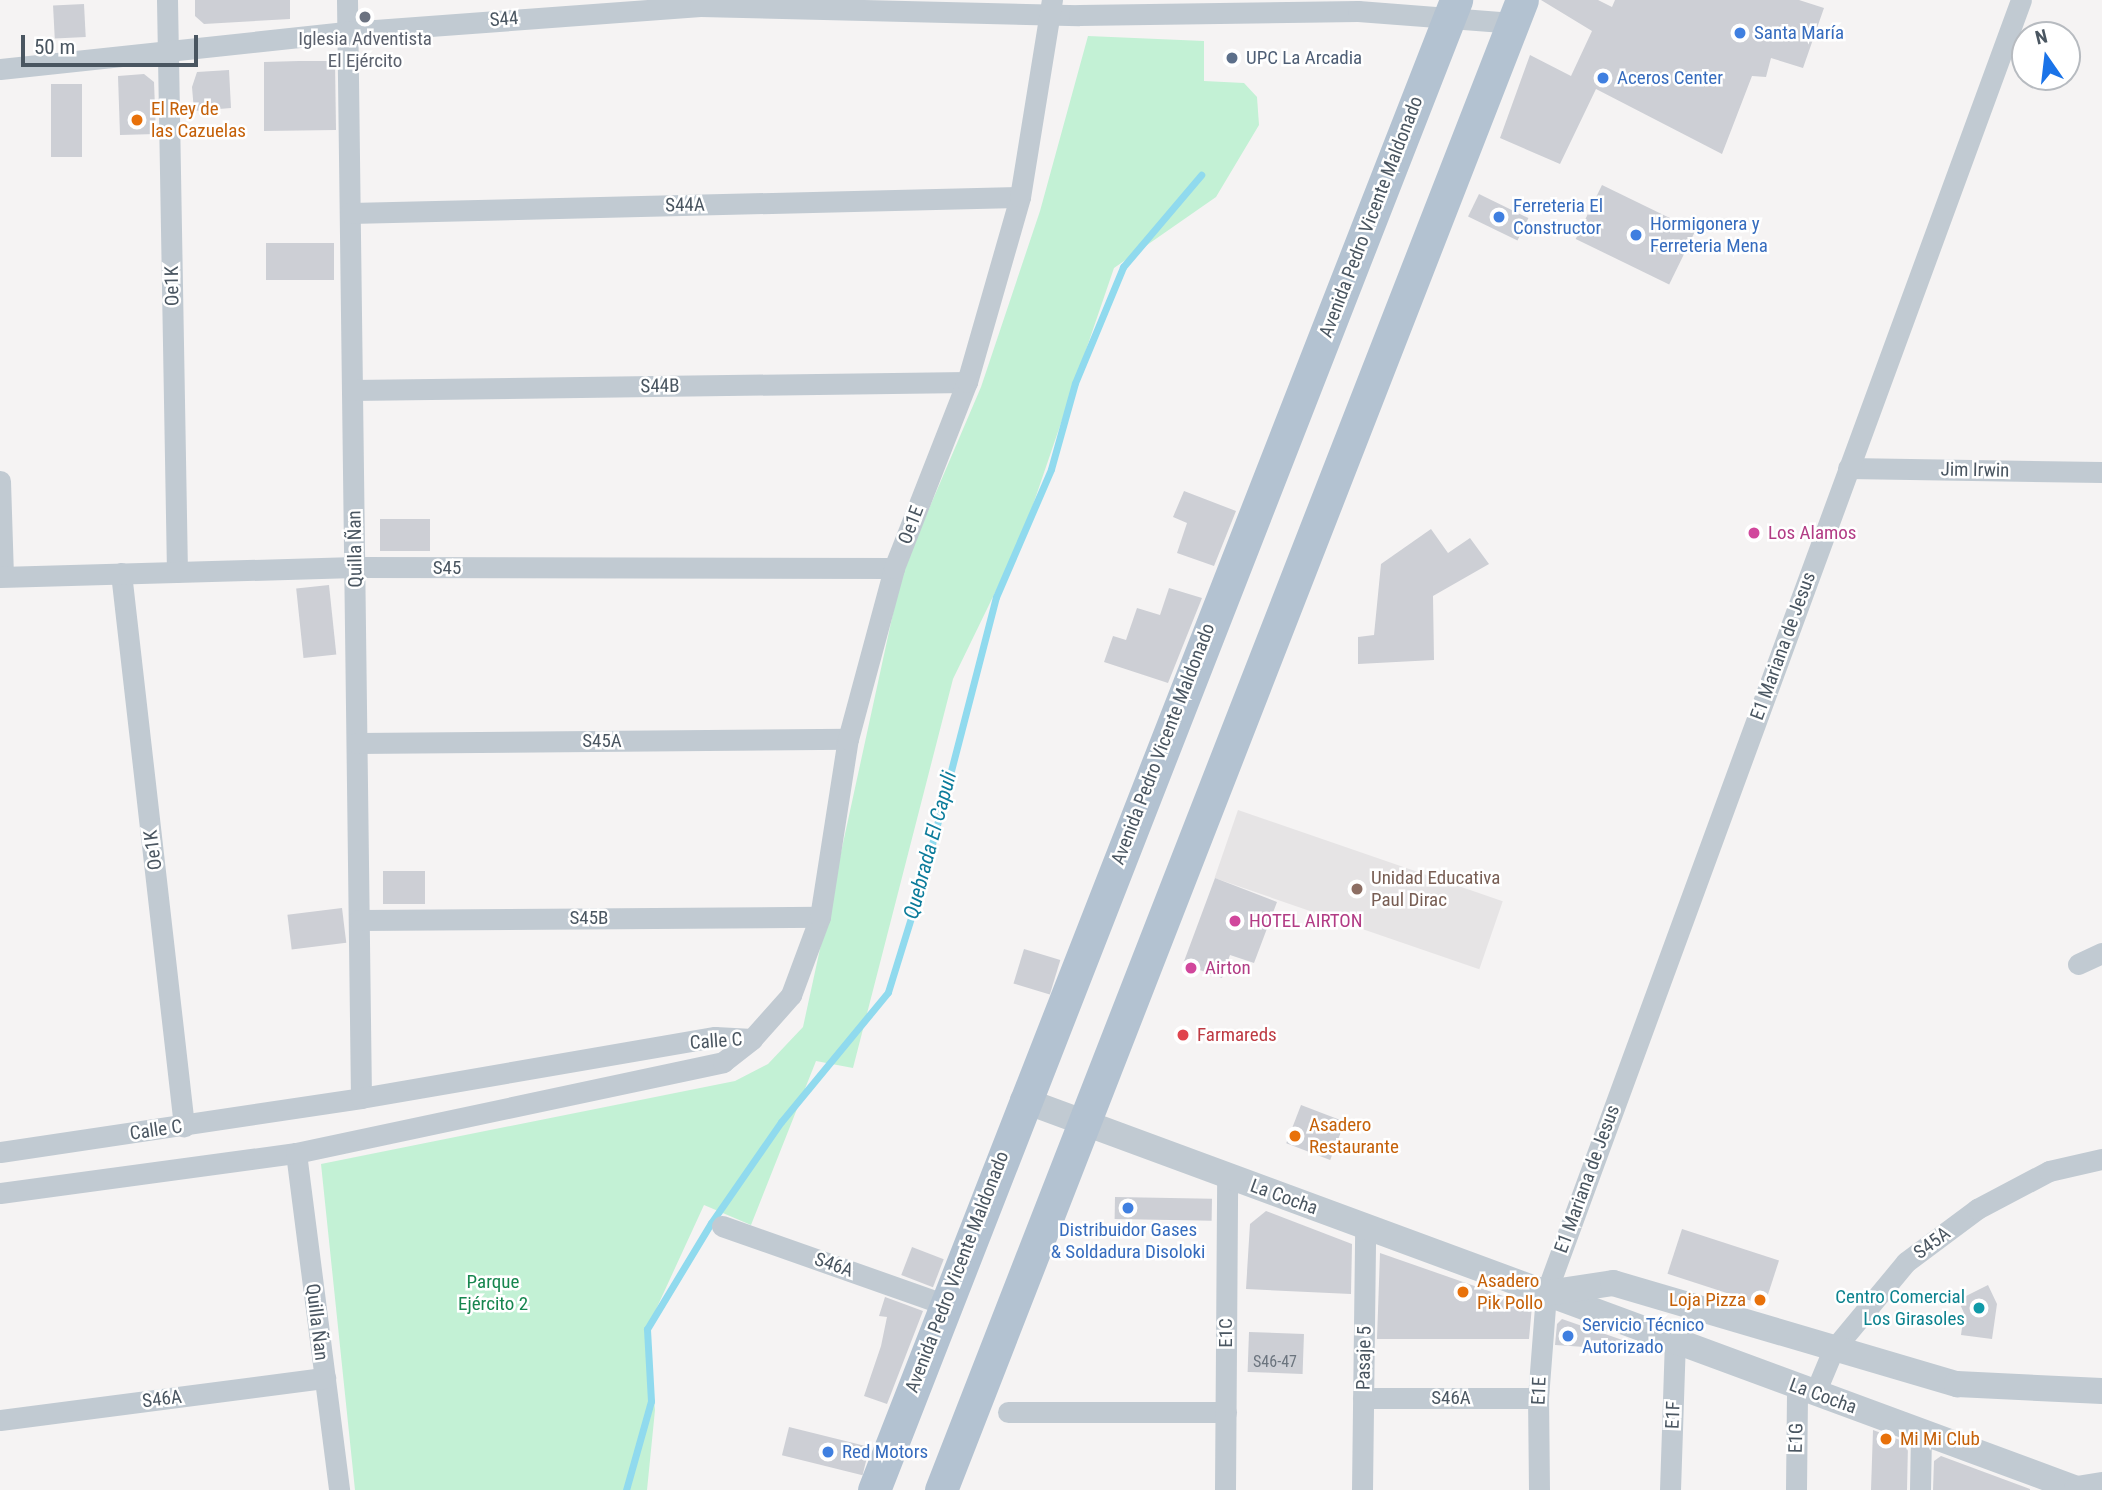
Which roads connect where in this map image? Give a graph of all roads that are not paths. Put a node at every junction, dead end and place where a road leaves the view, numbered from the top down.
1 (167, 0) edge
2 (347, 0) edge
3 (2021, 0) edge
4 (700, 3) edge
5 (867, 4) edge
6 (1052, 6) edge
7 (1453, 8) edge
8 (524, 9) edge
9 (1518, 12) edge
10 (348, 32) junction
11 (169, 51) junction
12 (0, 69) edge
13 (1020, 197) junction
14 (350, 213) junction
15 (967, 382) junction
16 (352, 390) junction
17 (1848, 468) junction
18 (2102, 472) edge
19 (0, 481) edge
20 (355, 568) junction
21 (894, 568) junction
22 (177, 572) junction
23 (121, 573) junction
24 (1, 577) edge
25 (848, 739) junction
26 (357, 743) junction
27 (820, 917) junction
28 (359, 920) junction
29 (2102, 953) edge
30 (2078, 964) dead end
31 (752, 1039) junction
32 (361, 1098) junction
33 (1023, 1100) junction
34 (1083, 1121) junction
35 (184, 1126) junction
36 (0, 1152) edge
37 (296, 1153) junction
38 (2102, 1159) edge
39 (1227, 1176) junction
40 (0, 1193) edge
41 (722, 1226) dead end
42 (1365, 1227) junction
43 (1545, 1293) junction
44 (946, 1305) junction
45 (1675, 1341) junction
46 (1833, 1350) junction
47 (325, 1378) junction
48 (1806, 1389) junction
49 (2102, 1391) edge
50 (1363, 1398) junction
51 (1538, 1398) junction
52 (1008, 1412) dead end
53 (1226, 1412) junction
54 (0, 1420) edge
55 (1921, 1432) junction
56 (2102, 1485) edge
57 (339, 1490) edge
58 (874, 1490) edge
59 (941, 1490) edge
60 (1225, 1490) edge
61 (1362, 1490) edge
62 (1539, 1490) edge
63 (1670, 1490) edge
64 (1796, 1490) edge
65 (1920, 1490) edge
66 (2077, 1490) edge

1 - 11 street, Oe1K
2 - 10 street, Quilla Ñan
3 - 17 street, E1 Mariana de Jesus
4 - 5 street, S44
4 - 8 street, S44
5 - 6 street, S44
6 - 7 street, S44
6 - 13 street, Oe1E
7 - 9 street, S44
7 - 33 main road, Avenida Pedro Vicente Maldonado
8 - 10 street, S44
9 - 34 main road
10 - 11 street, S44
10 - 14 street, Quilla Ñan
11 - 12 street, S44
11 - 22 street, Oe1K
13 - 14 street, S44A
13 - 15 street, Oe1E
14 - 16 street, Quilla Ñan
15 - 16 street, S44B
15 - 21 street, Oe1E
16 - 20 street, Quilla Ñan
17 - 18 street, Jim Irwin
17 - 43 street, E1 Mariana de Jesus
19 - 24 street
20 - 21 street, S45
20 - 22 street, S45
20 - 26 street, Quilla Ñan
21 - 25 street, Oe1E
22 - 23 street, S45
23 - 24 street, S45
23 - 35 street, Oe1K
25 - 26 street, S45A
25 - 27 street, Oe1E
26 - 28 street, Quilla Ñan
27 - 28 street, S45B
27 - 31 street, Oe1E
28 - 32 street, Quilla Ñan
29 - 30 street
31 - 32 street, Calle C
31 - 37 street, Calle C
32 - 35 street, Calle C
33 - 34 street, La Cocha
33 - 44 main road, Avenida Pedro Vicente Maldonado
34 - 39 street, La Cocha
34 - 59 main road
35 - 36 street, Calle C
37 - 40 street, Calle C
37 - 47 street, Quilla Ñan
38 - 46 street, S45A
39 - 42 street, La Cocha
39 - 53 street, E1C
41 - 44 street, S46A
42 - 43 street, La Cocha
42 - 50 street, Pasaje 5
43 - 45 street, La Cocha
43 - 46 street, La Cocha
43 - 51 street, E1E
44 - 58 main road, Avenida Pedro Vicente Maldonado
45 - 48 street, La Cocha
45 - 63 street, E1F
46 - 48 street, S45A
46 - 49 street, La Cocha
47 - 54 street, S46A
47 - 57 street, Quilla Ñan
48 - 55 street, La Cocha
48 - 64 street, E1G
50 - 51 street, S46A
50 - 61 street, Pasaje 5
51 - 62 street, E1E
52 - 53 street
53 - 60 street, E1C
55 - 65 street
55 - 66 street, La Cocha
56 - 66 street, La Cocha

